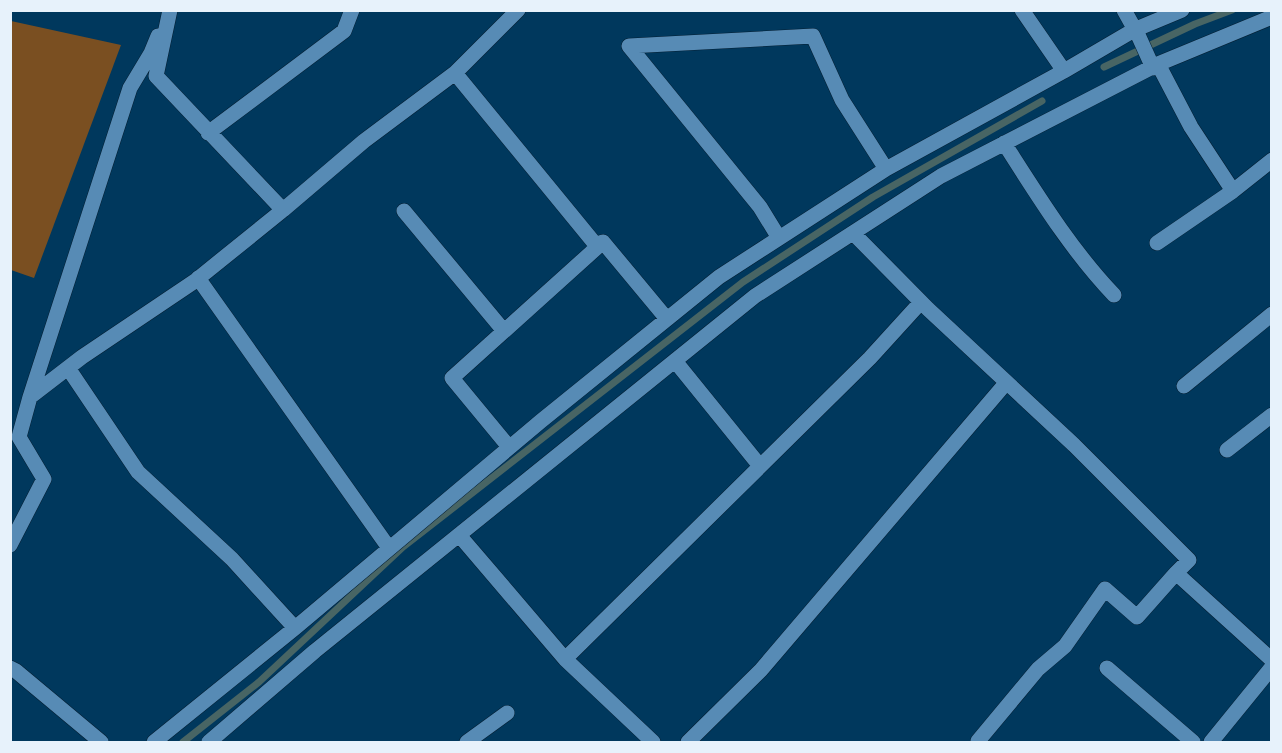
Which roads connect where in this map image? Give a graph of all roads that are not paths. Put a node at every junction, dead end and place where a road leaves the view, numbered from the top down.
1 (169, 10) edge
2 (352, 10) edge
3 (518, 10) edge
4 (1022, 10) edge
5 (1124, 10) edge
6 (1182, 10) edge
7 (1272, 17) edge
8 (1137, 33) junction
9 (1154, 65) junction
10 (1064, 71) junction
11 (455, 73) junction
12 (208, 133) junction
13 (1004, 143) junction
14 (1272, 160) edge
15 (886, 169) junction
16 (1233, 191) junction
17 (282, 210) junction
18 (404, 211) dead end
19 (853, 233) junction
20 (779, 238) junction
21 (603, 242) junction
22 (1157, 243) dead end
23 (198, 278) junction
24 (1114, 295) dead end
25 (921, 302) junction
26 (1272, 314) edge
27 (667, 319) junction
28 (504, 331) junction
29 (675, 361) junction
30 (68, 368) junction
31 (1006, 383) junction
32 (1184, 386) dead end
33 (30, 397) junction
34 (1272, 415) edge
35 (510, 447) junction
36 (1227, 450) dead end
37 (760, 466) junction
38 (459, 535) junction
39 (10, 545) edge
40 (389, 548) junction
41 (1176, 573) junction
42 (295, 628) junction
43 (565, 659) junction
44 (1272, 660) edge
45 (1272, 667) edge
46 (10, 668) edge
47 (1107, 668) dead end
48 (507, 713) dead end
49 (101, 742) edge
50 (154, 742) edge
51 (210, 742) edge
52 (467, 742) edge
53 (654, 742) edge
54 (688, 742) edge
55 (980, 742) edge
56 (1193, 742) edge
57 (1211, 742) edge

1 - 12 street
1 - 33 street
2 - 12 street
3 - 11 street
4 - 10 street
5 - 8 street
6 - 8 street
7 - 9 street
8 - 9 street
8 - 10 street
9 - 13 street
9 - 16 street
10 - 15 street
11 - 17 street
11 - 21 street
12 - 17 street
13 - 19 street
13 - 24 street
14 - 16 street
15 - 20 street
15 - 20 street
16 - 22 street
17 - 23 street
18 - 28 street
19 - 25 street
19 - 29 street
20 - 27 street
21 - 27 street
21 - 28 street
23 - 30 street
23 - 40 street
25 - 31 street
25 - 37 street
26 - 32 street
27 - 35 street
28 - 35 street
29 - 37 street
29 - 38 street
30 - 33 street
30 - 42 street
31 - 41 street
31 - 54 street
33 - 39 street
34 - 36 street
35 - 40 street
37 - 43 street
38 - 43 street
38 - 51 street
40 - 42 street
41 - 44 street
41 - 55 street
42 - 50 street
43 - 53 street
45 - 57 street
46 - 49 street
47 - 56 street
48 - 52 street

